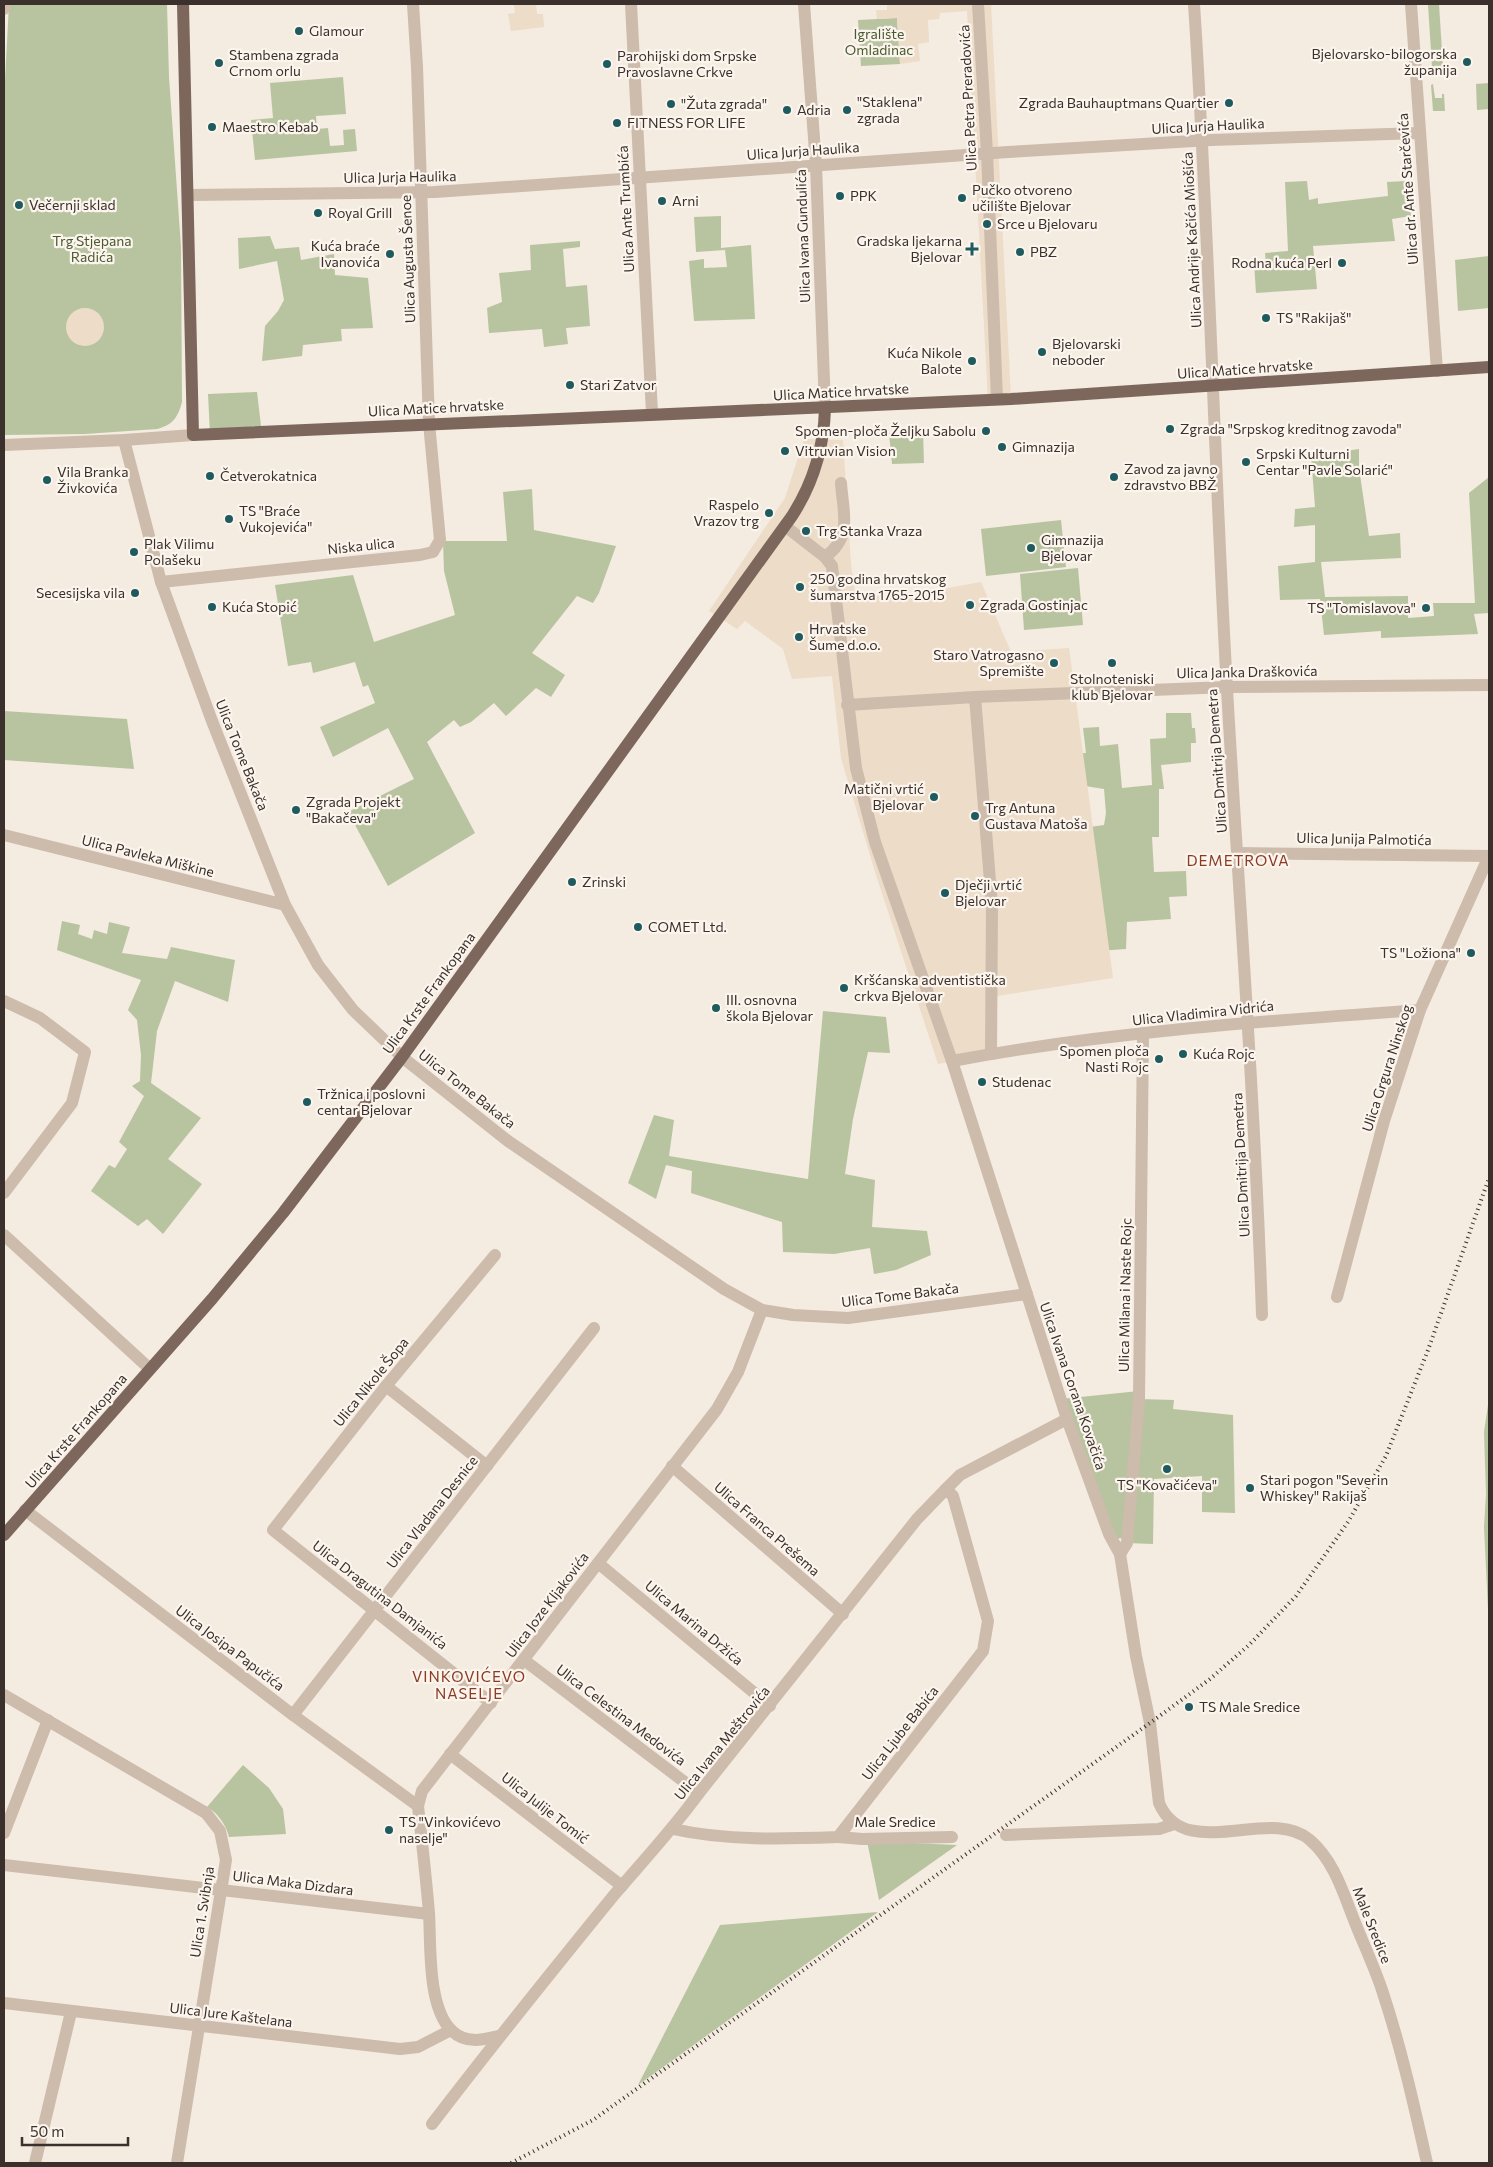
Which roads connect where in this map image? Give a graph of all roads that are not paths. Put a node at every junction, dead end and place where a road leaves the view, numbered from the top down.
1 (4, 4) edge
2 (183, 4) edge
3 (413, 4) edge
4 (632, 4) edge
5 (804, 4) edge
6 (978, 4) edge
7 (1194, 4) edge
8 (1411, 4) edge
9 (4, 9) edge
10 (1419, 132) junction
11 (1203, 140) junction
12 (987, 153) junction
13 (816, 165) junction
14 (639, 177) junction
15 (421, 192) junction
16 (189, 196) junction
17 (1489, 367) edge
18 (1437, 371) junction
19 (1214, 386) junction
20 (997, 400) junction
21 (825, 408) junction
22 (652, 413) junction
23 (429, 423) junction
24 (193, 435) junction
25 (124, 440) junction
26 (4, 446) edge
27 (841, 483) dead end
28 (785, 526) junction
29 (825, 557) junction
30 (160, 582) junction
31 (1489, 685) edge
32 (1227, 687) junction
33 (975, 697) junction
34 (847, 705) junction
35 (4, 835) edge
36 (1238, 853) junction
37 (1489, 856) edge
38 (286, 905) junction
39 (4, 1001) edge
40 (1420, 1010) junction
41 (1248, 1022) junction
42 (1143, 1033) junction
43 (991, 1054) junction
44 (402, 1058) junction
45 (952, 1061) junction
46 (4, 1194) edge
47 (4, 1236) edge
48 (494, 1255) dead end
49 (1027, 1294) junction
50 (1337, 1297) dead end
51 (762, 1310) junction
52 (1262, 1315) dead end
53 (594, 1328) dead end
54 (150, 1369) junction
55 (386, 1386) junction
56 (1067, 1419) junction
57 (487, 1466) junction
58 (672, 1466) junction
59 (946, 1490) junction
60 (25, 1510) junction
61 (273, 1530) joint
62 (4, 1535) edge
63 (1120, 1554) junction
64 (598, 1563) junction
65 (374, 1611) junction
66 (843, 1614) junction
67 (524, 1660) junction
68 (4, 1695) edge
69 (491, 1703) junction
70 (770, 1706) junction
71 (293, 1716) junction
72 (48, 1720) junction
73 (450, 1754) junction
74 (699, 1793) junction
75 (418, 1806) junction
76 (1174, 1824) junction
77 (673, 1829) junction
78 (4, 1833) edge
79 (1006, 1835) dead end
80 (838, 1837) junction
81 (952, 1837) dead end
82 (4, 1865) edge
83 (622, 1886) junction
84 (221, 1890) junction
85 (429, 1914) junction
86 (4, 2003) edge
87 (71, 2012) junction
88 (198, 2026) junction
89 (451, 2030) junction
90 (499, 2036) junction
91 (432, 2124) dead end
92 (35, 2163) edge
93 (177, 2163) edge
94 (1427, 2163) edge

1 - 9 street
2 - 16 main road
3 - 15 street, Ulica Augusta Šenoe
4 - 14 street, Ulica Ante Trumbića
5 - 13 street, Ulica Ivana Gundulića
6 - 12 street, Ulica Petra Preradovića
7 - 11 street, Ulica Andrije Kačića Miošića
8 - 10 street, Ulica dr. Ante Starčevića
10 - 11 street, Ulica Jurja Haulika
10 - 18 street, Ulica dr. Ante Starčevića
11 - 12 street, Ulica Jurja Haulika
11 - 19 street, Ulica Andrije Kačića Miošića
12 - 13 street, Ulica Jurja Haulika
12 - 20 street, Ulica Petra Preradovića
13 - 14 street, Ulica Jurja Haulika
13 - 21 street, Ulica Ivana Gundulića
14 - 15 street, Ulica Jurja Haulika
14 - 22 street, Ulica Ante Trumbića
15 - 16 street, Ulica Jurja Haulika
15 - 23 street, Ulica Augusta Šenoe
16 - 24 main road
17 - 18 main road, Ulica Matice hrvatske
18 - 19 main road, Ulica Matice hrvatske
19 - 20 main road, Ulica Matice hrvatske
19 - 32 street, Ulica Dmitrija Demetra
20 - 21 main road, Ulica Matice hrvatske
21 - 22 main road, Ulica Matice hrvatske
21 - 28 main road
22 - 23 main road, Ulica Matice hrvatske
23 - 24 main road, Ulica Matice hrvatske
23 - 30 street, Niska ulica
24 - 25 street
25 - 26 street
25 - 30 street, Ulica Tome Bakača
27 - 29 street
28 - 29 street
28 - 44 main road, Ulica Krste Frankopana
29 - 34 street
30 - 38 street, Ulica Tome Bakača
31 - 32 street, Ulica Janka Draškovića
32 - 33 street, Ulica Janka Draškovića
32 - 36 street, Ulica Dmitrija Demetra
33 - 34 street
33 - 43 street
34 - 45 street
35 - 38 street, Ulica Pavleka Miškine
36 - 37 street, Ulica Junija Palmotića
36 - 41 street, Ulica Dmitrija Demetra
37 - 40 street, Ulica Grgura Ninskog
38 - 44 street, Ulica Tome Bakača
39 - 46 street
40 - 41 street, Ulica Vladimira Vidrića
40 - 50 street, Ulica Grgura Ninskog
41 - 42 street, Ulica Vladimira Vidrića
41 - 52 street, Ulica Dmitrija Demetra
42 - 43 street, Ulica Vladimira Vidrića
42 - 63 street, Ulica Milana i Naste Rojc
43 - 45 street
44 - 51 street, Ulica Tome Bakača
44 - 54 main road, Ulica Krste Frankopana
45 - 49 street, Ulica Ivana Gorana Kovačića
47 - 54 street
48 - 55 street, Ulica Nikole Šopa
49 - 51 street, Ulica Tome Bakača
49 - 56 street, Ulica Ivana Gorana Kovačića
51 - 58 street, Ulica Joze Kljakovića
53 - 57 street, Ulica Vladana Desnice
54 - 60 main road, Ulica Krste Frankopana
55 - 57 street
55 - 61 street, Ulica Nikole Šopa
56 - 59 street, Ulica Ivana Meštrovića
56 - 63 street, Ulica Ivana Gorana Kovačića
57 - 65 street, Ulica Vladana Desnice
58 - 64 street, Ulica Joze Kljakovića
58 - 66 street, Ulica Franca Prešema
59 - 66 street, Ulica Ivana Meštrovića
59 - 80 street, Ulica Ljube Babića
60 - 62 main road, Ulica Krste Frankopana
60 - 71 street, Ulica Josipa Papučića
61 - 65 street, Ulica Dragutina Damjanića
63 - 76 street, Ulica Ivana Gorana Kovačića
64 - 67 street, Ulica Joze Kljakovića
64 - 70 street, Ulica Marina Držića
65 - 69 street, Ulica Dragutina Damjanića
65 - 71 street, Ulica Vladana Desnice
66 - 70 street, Ulica Ivana Meštrovića
67 - 69 street, Ulica Joze Kljakovića
67 - 74 street, Ulica Celestina Medovića
68 - 72 street, Ulica 1. Svibnja
69 - 73 street, Ulica Joze Kljakovića
70 - 74 street, Ulica Ivana Meštrovića
71 - 75 street, Ulica Josipa Papučića
72 - 78 street
72 - 84 street, Ulica 1. Svibnja
73 - 75 street, Ulica Joze Kljakovića
73 - 83 street, Ulica Julije Tomić
74 - 77 street, Ulica Ivana Meštrovića
75 - 85 street, Ulica Joze Kljakovića
76 - 79 street
76 - 94 street, Male Sredice
77 - 80 street
77 - 83 street, Ulica Ivana Meštrovića
80 - 81 street, Male Sredice
82 - 84 street, Ulica Maka Dizdara
83 - 90 street, Ulica Ivana Meštrovića
84 - 85 street, Ulica Maka Dizdara
84 - 88 street, Ulica 1. Svibnja
85 - 89 street, Ulica Joze Kljakovića
86 - 87 street, Ulica Jure Kaštelana
87 - 88 street, Ulica Jure Kaštelana
87 - 92 street
88 - 89 street, Ulica Jure Kaštelana
88 - 93 street, Ulica 1. Svibnja
89 - 90 street
90 - 91 street, Ulica Ivana Meštrovića

